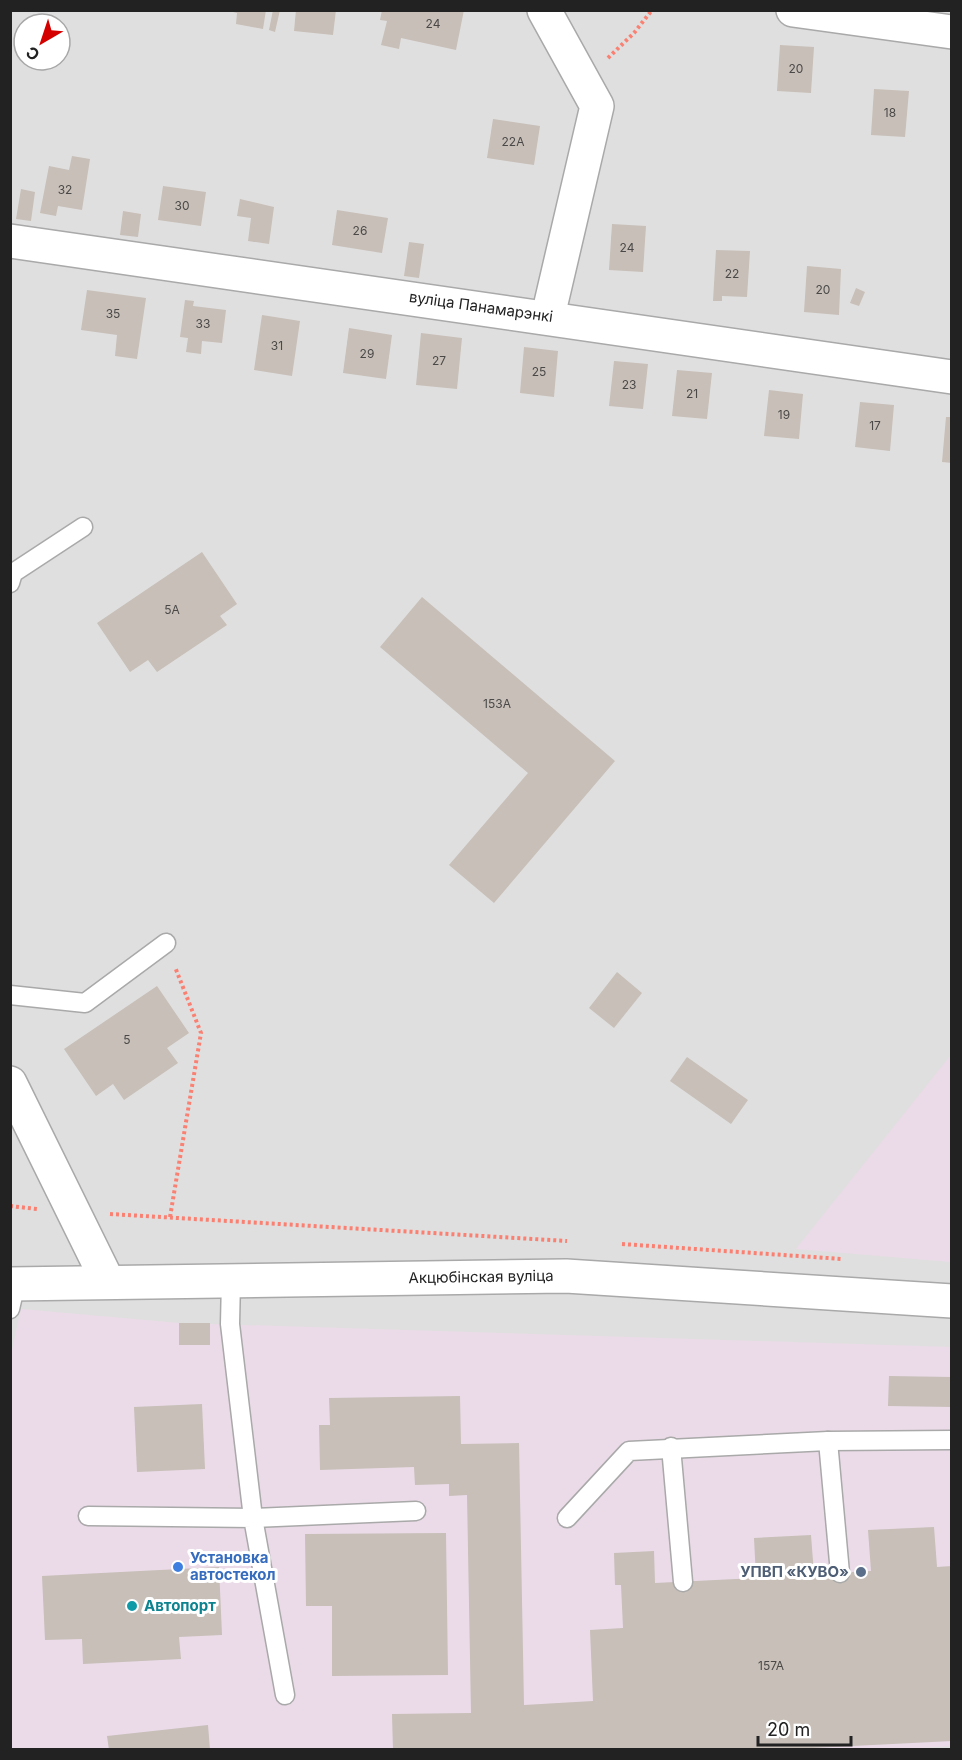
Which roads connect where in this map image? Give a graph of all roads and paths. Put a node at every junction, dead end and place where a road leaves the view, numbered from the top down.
1 (543, 10) edge
2 (652, 10) edge
3 (793, 10) edge
4 (951, 32) edge
5 (583, 81) junction
6 (10, 241) edge
7 (548, 316) junction
8 (951, 377) edge
9 (83, 527) dead end
10 (10, 583) edge
11 (166, 944) joint
12 (10, 995) edge
13 (10, 1083) edge
14 (10, 1206) edge
15 (74, 1212) junction
16 (170, 1217) junction
17 (571, 1241) dead end
18 (618, 1244) dead end
19 (851, 1259) dead end
20 (107, 1280) junction
21 (231, 1280) junction
22 (12, 1292) edge
23 (951, 1301) edge
24 (951, 1440) edge
25 (828, 1441) junction
26 (672, 1447) junction
27 (416, 1511) dead end
28 (88, 1516) dead end
29 (253, 1518) junction
30 (567, 1518) dead end
31 (840, 1573) dead end
32 (683, 1582) dead end
33 (285, 1695) dead end

1 - 5 street
2 - 5 path
3 - 4 street
5 - 7 street
6 - 7 street, вуліца Панамарэнкі
7 - 8 street, вуліца Панамарэнкі
9 - 10 lane
11 - 12 lane
11 - 16 path
13 - 15 street
14 - 15 path
15 - 16 path
15 - 20 street
16 - 17 path
18 - 19 path
20 - 21 street, Акцюбінская вуліца
20 - 22 street, Акцюбінская вуліца
21 - 23 street, Акцюбінская вуліца
21 - 29 lane
24 - 25 lane
25 - 26 lane
25 - 31 lane
26 - 30 lane
26 - 32 lane
27 - 29 lane
28 - 29 lane
29 - 33 lane

